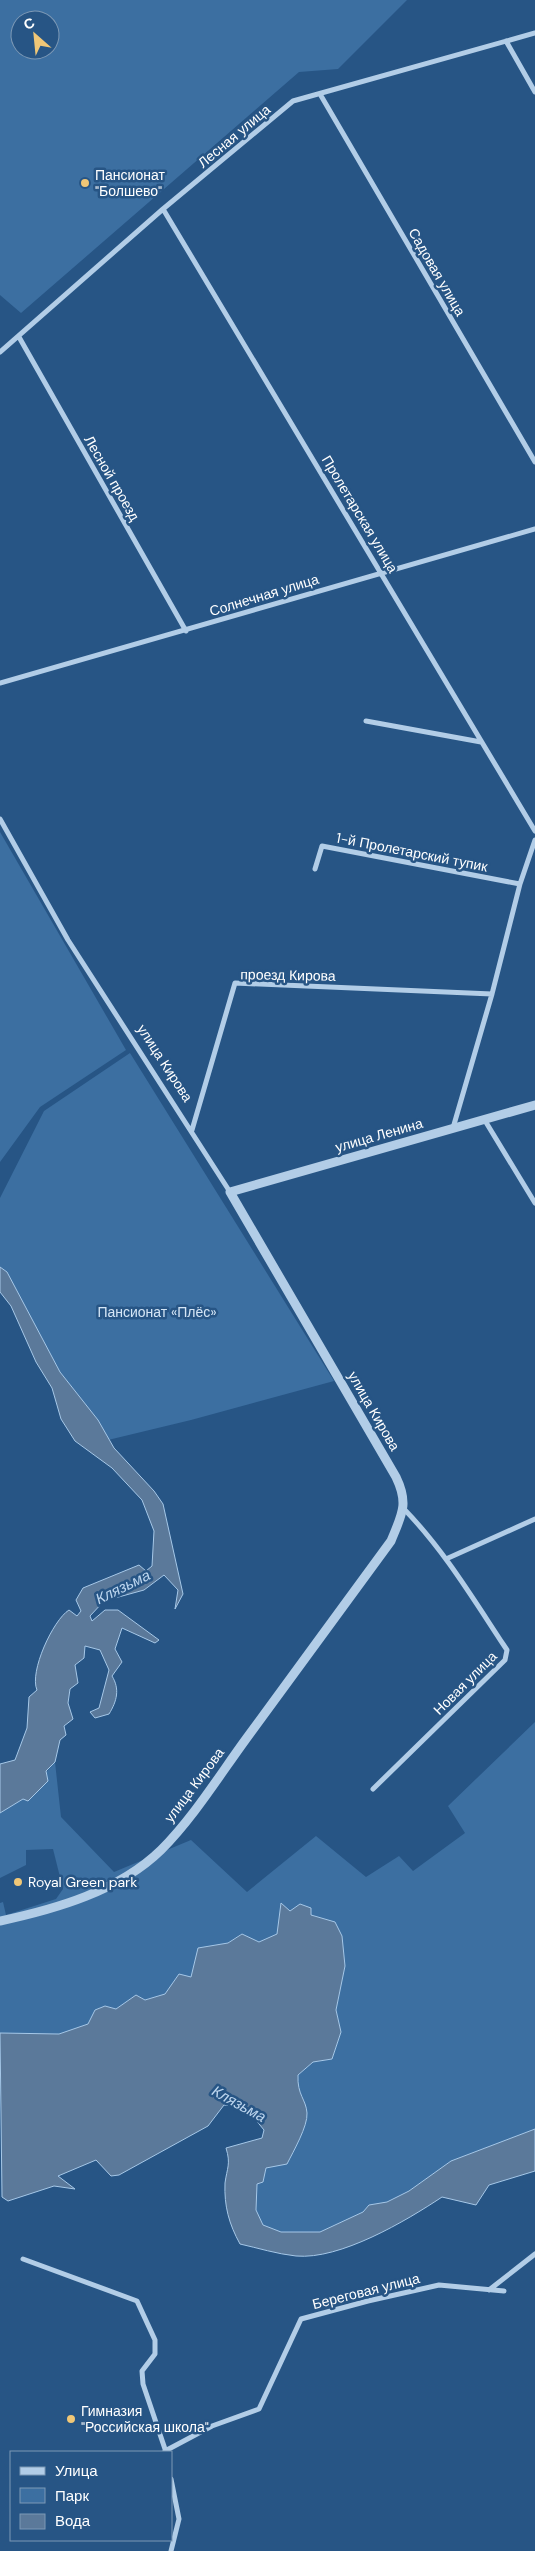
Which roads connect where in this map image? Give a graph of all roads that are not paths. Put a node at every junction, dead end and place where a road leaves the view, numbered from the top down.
1 (535, 33) edge
2 (506, 41) junction
3 (535, 92) edge
4 (320, 94) junction
5 (163, 209) junction
6 (19, 337) junction
7 (0, 352) edge
8 (535, 462) edge
9 (535, 529) edge
10 (382, 572) junction
11 (186, 630) junction
12 (0, 684) edge
13 (366, 721) dead end
14 (481, 742) junction
15 (0, 819) edge
16 (535, 831) edge
17 (535, 840) edge
18 (315, 869) dead end
19 (520, 884) junction
20 (492, 994) junction
21 (535, 1105) edge
22 (484, 1120) junction
23 (453, 1128) junction
24 (192, 1130) junction
25 (230, 1192) junction
26 (535, 1203) edge
27 (404, 1509) junction
28 (535, 1519) edge
29 (446, 1559) junction
30 (374, 1789) dead end
31 (0, 1921) edge
32 (535, 2254) edge
33 (23, 2259) dead end
34 (488, 2290) junction
35 (504, 2291) dead end
36 (166, 2451) edge
37 (172, 2483) edge
38 (171, 2551) edge

1 - 2 street, Лесная улица
2 - 3 street
2 - 4 street, Лесная улица
4 - 5 street, Лесная улица
4 - 8 street, Садовая улица
5 - 6 street, Лесная улица
5 - 10 street, Пролетарская улица
6 - 7 street, Лесная улица
6 - 11 street, Лесной проезд
9 - 10 street, Солнечная улица
10 - 11 street, Солнечная улица
10 - 14 street, Пролетарская улица
11 - 12 street, Солнечная улица
13 - 14 street
14 - 16 street, Пролетарская улица
15 - 24 street, улица Кирова
17 - 19 street
18 - 19 street, 1-й Пролетарский тупик
19 - 20 street
20 - 23 street
20 - 24 street, проезд Кирова
21 - 22 street, улица Ленина
22 - 23 street, улица Ленина
22 - 26 street
23 - 25 street, улица Ленина
24 - 25 street, улица Кирова
25 - 27 street, улица Кирова
27 - 29 street, Новая улица
27 - 31 street, улица Кирова
28 - 29 street
29 - 30 street, Новая улица
32 - 34 street
33 - 36 street
34 - 35 street, Береговая улица
34 - 36 street, Береговая улица
37 - 38 street

